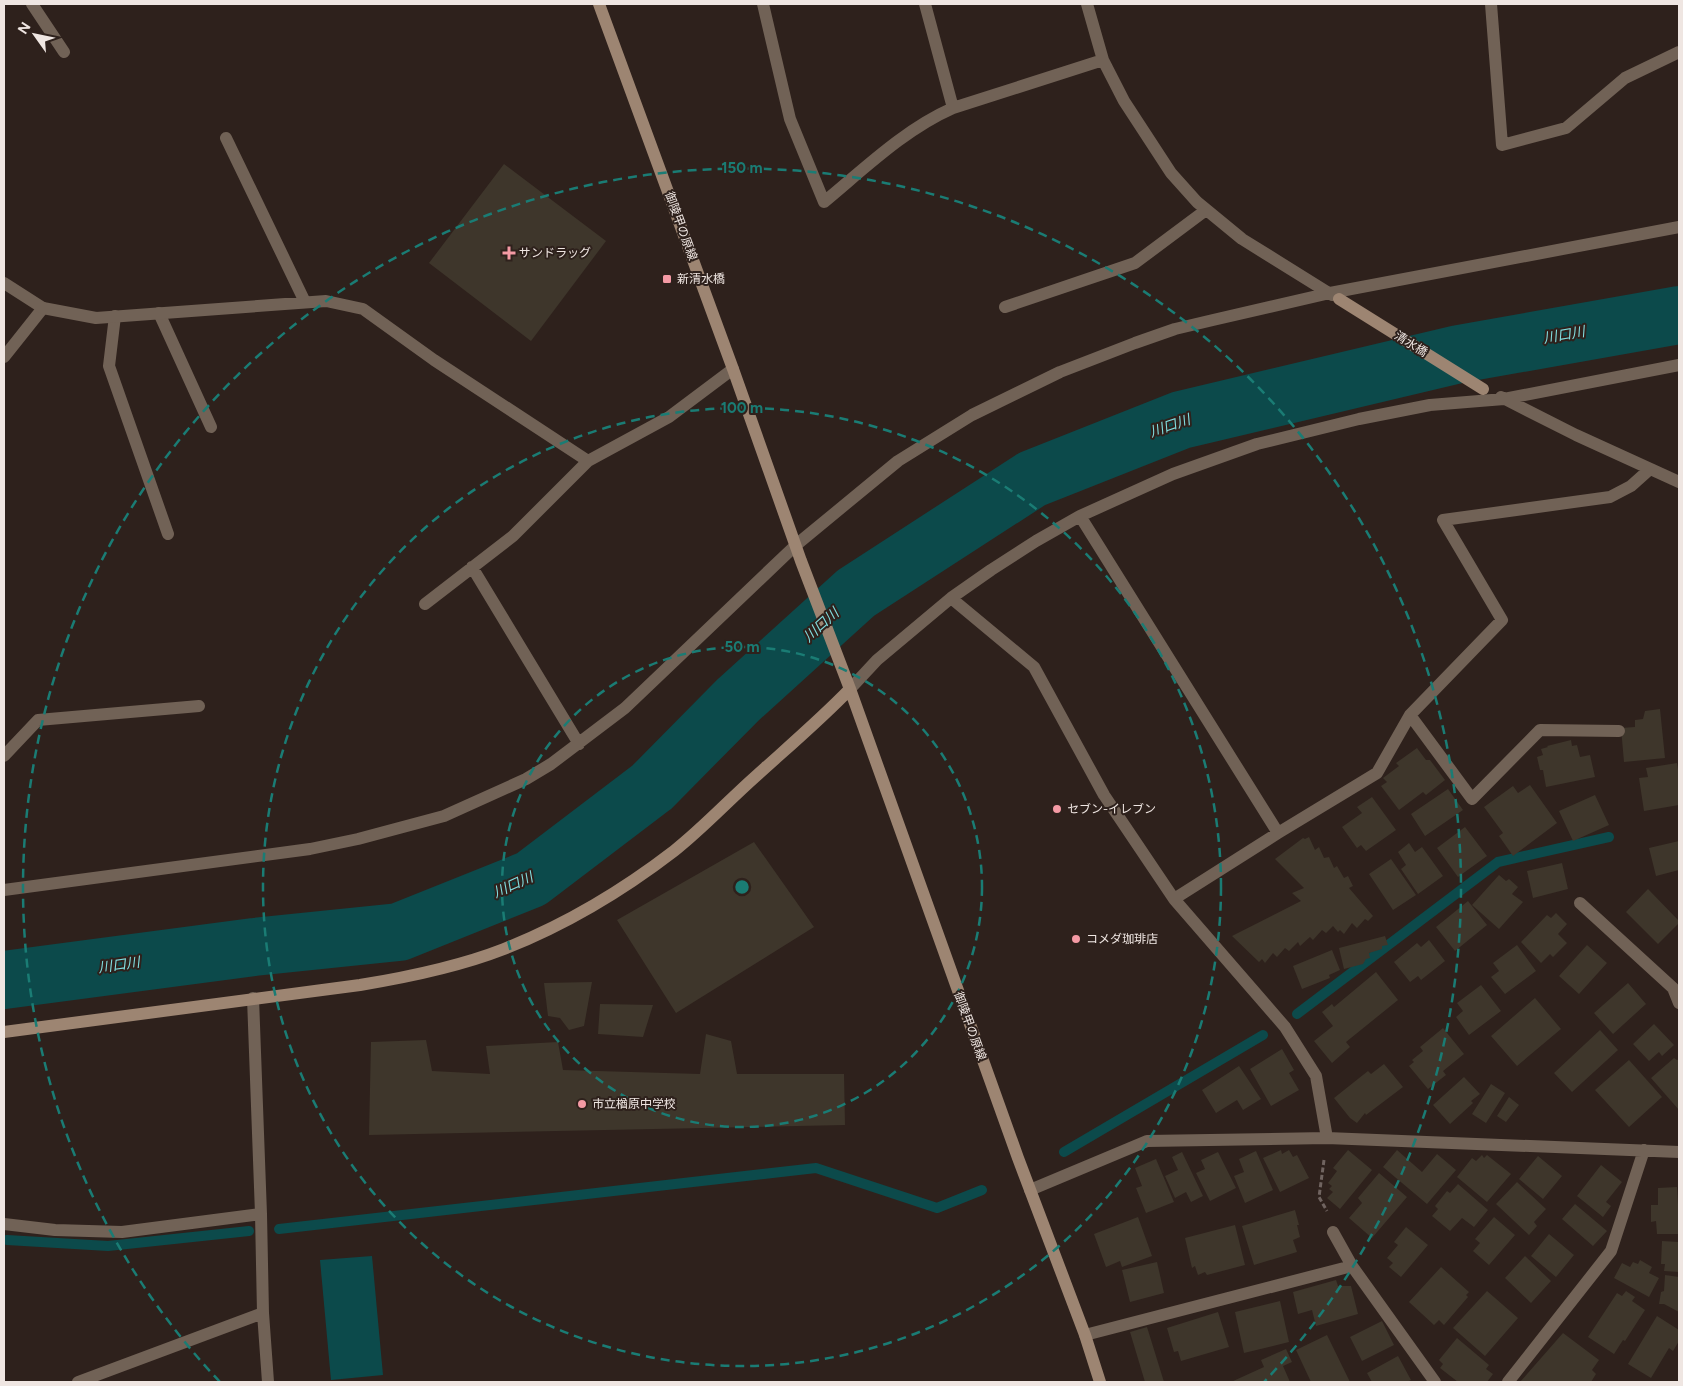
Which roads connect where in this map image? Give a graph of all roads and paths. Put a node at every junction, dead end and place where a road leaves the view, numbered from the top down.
1 (32, 4) edge
2 (599, 4) edge
3 (762, 4) edge
4 (925, 4) edge
5 (1087, 4) edge
6 (1491, 4) edge
7 (64, 52) dead end
8 (1679, 52) edge
9 (1103, 60) junction
10 (953, 108) junction
11 (226, 138) dead end
12 (1206, 210) junction
13 (1679, 227) edge
14 (4, 283) edge
15 (1334, 296) junction
16 (305, 302) junction
17 (1005, 307) dead end
18 (43, 308) junction
19 (159, 313) junction
20 (115, 316) junction
21 (4, 357) edge
22 (1679, 365) edge
23 (733, 370) junction
24 (1504, 399) junction
25 (211, 427) dead end
26 (588, 461) junction
27 (1650, 468) junction
28 (1679, 482) edge
29 (1080, 516) junction
30 (168, 534) dead end
31 (796, 546) junction
32 (472, 567) junction
33 (951, 598) junction
34 (425, 604) dead end
35 (850, 689) junction
36 (199, 706) dead end
37 (1410, 715) junction
38 (1619, 731) dead end
39 (579, 744) junction
40 (4, 756) edge
41 (1278, 832) junction
42 (4, 890) edge
43 (1174, 898) junction
44 (1580, 903) dead end
45 (253, 998) junction
46 (1679, 1003) edge
47 (4, 1032) edge
48 (1327, 1138) junction
49 (1644, 1150) junction
50 (1679, 1152) edge
51 (1030, 1190) junction
52 (261, 1214) junction
53 (4, 1224) edge
54 (1333, 1232) joint
55 (1352, 1266) junction
56 (263, 1312) junction
57 (1085, 1335) junction
58 (78, 1382) edge
59 (268, 1382) edge
60 (1100, 1382) edge
61 (1435, 1382) edge
62 (1508, 1382) edge

1 - 7 street
2 - 23 street, 御陵甲の原線
3 - 10 street
4 - 10 street
5 - 9 street
6 - 8 street
9 - 10 street
9 - 12 street
11 - 16 street
12 - 15 street
12 - 17 street
13 - 15 street
14 - 18 street
15 - 24 street, 清水橋
15 - 31 street
16 - 19 street
16 - 26 street
18 - 20 street
18 - 21 street
19 - 20 street
19 - 25 street
20 - 30 street
22 - 24 street
23 - 26 street
23 - 31 street, 御陵甲の原線
24 - 27 street
24 - 29 street
26 - 32 street
27 - 28 street
27 - 37 street
29 - 33 street
29 - 41 street
31 - 35 street, 御陵甲の原線
31 - 39 street
32 - 34 street
32 - 39 street
33 - 35 street
33 - 43 street
35 - 45 street
35 - 51 street, 御陵甲の原線
36 - 40 street
37 - 38 street
37 - 41 street
39 - 42 street
41 - 43 street
43 - 48 street
44 - 46 street
45 - 47 street
45 - 52 street
48 - 49 street
48 - 51 street
48 - 54 path
49 - 50 street
49 - 62 street
51 - 57 street, 御陵甲の原線
52 - 53 street
52 - 56 street
54 - 55 street
55 - 57 street
55 - 61 street
56 - 58 street
56 - 59 street
57 - 60 street, 御陵甲の原線

